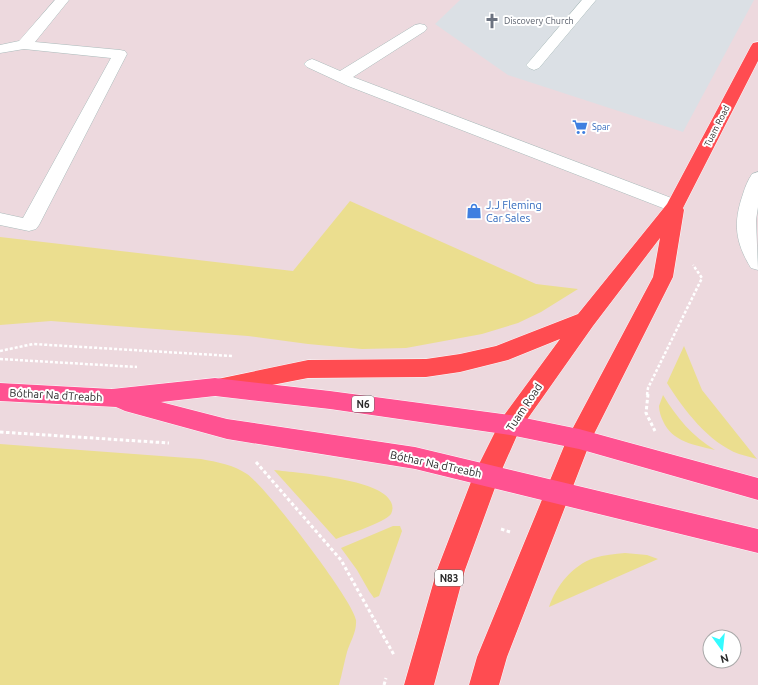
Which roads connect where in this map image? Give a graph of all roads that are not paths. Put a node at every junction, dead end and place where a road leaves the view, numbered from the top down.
1 (62, 0) edge
2 (589, 0) edge
3 (420, 28) dead end
4 (24, 45) junction
5 (758, 46) edge
6 (0, 49) edge
7 (312, 64) dead end
8 (534, 65) dead end
9 (341, 77) junction
10 (758, 178) edge
11 (675, 206) junction
12 (0, 219) edge
13 (758, 262) edge
14 (585, 320) junction
15 (215, 387) junction
16 (0, 392) edge
17 (112, 398) junction
18 (510, 425) junction
19 (579, 439) junction
20 (487, 474) junction
21 (758, 489) edge
22 (557, 492) junction
23 (758, 541) edge
24 (419, 685) edge
25 (484, 685) edge

1 - 4 lane
2 - 8 lane
3 - 9 lane
4 - 6 lane
4 - 12 lane
5 - 11 main road, Tuam Road
7 - 9 lane
9 - 11 lane
10 - 13 lane
11 - 14 main road, Tuam Road
11 - 19 main road, Tuam Road
14 - 15 main road
14 - 18 main road, Tuam Road
15 - 17 highway, Bóthar Na dTreabh / N6
15 - 18 highway, Bóthar Na dTreabh / N6
16 - 17 highway, Bóthar Na dTreabh / N6
17 - 20 highway, Bóthar Na dTreabh / N6
18 - 19 highway, Bóthar Na dTreabh / N6
18 - 20 main road, Tuam Road / N83
19 - 21 highway, Bóthar Na dTreabh / N6
19 - 22 main road, Tuam Road
20 - 22 highway, Bóthar Na dTreabh / N6
20 - 24 main road, Tuam Road / N83
22 - 23 highway, Bóthar Na dTreabh / N6
22 - 25 main road, Tuam Road

